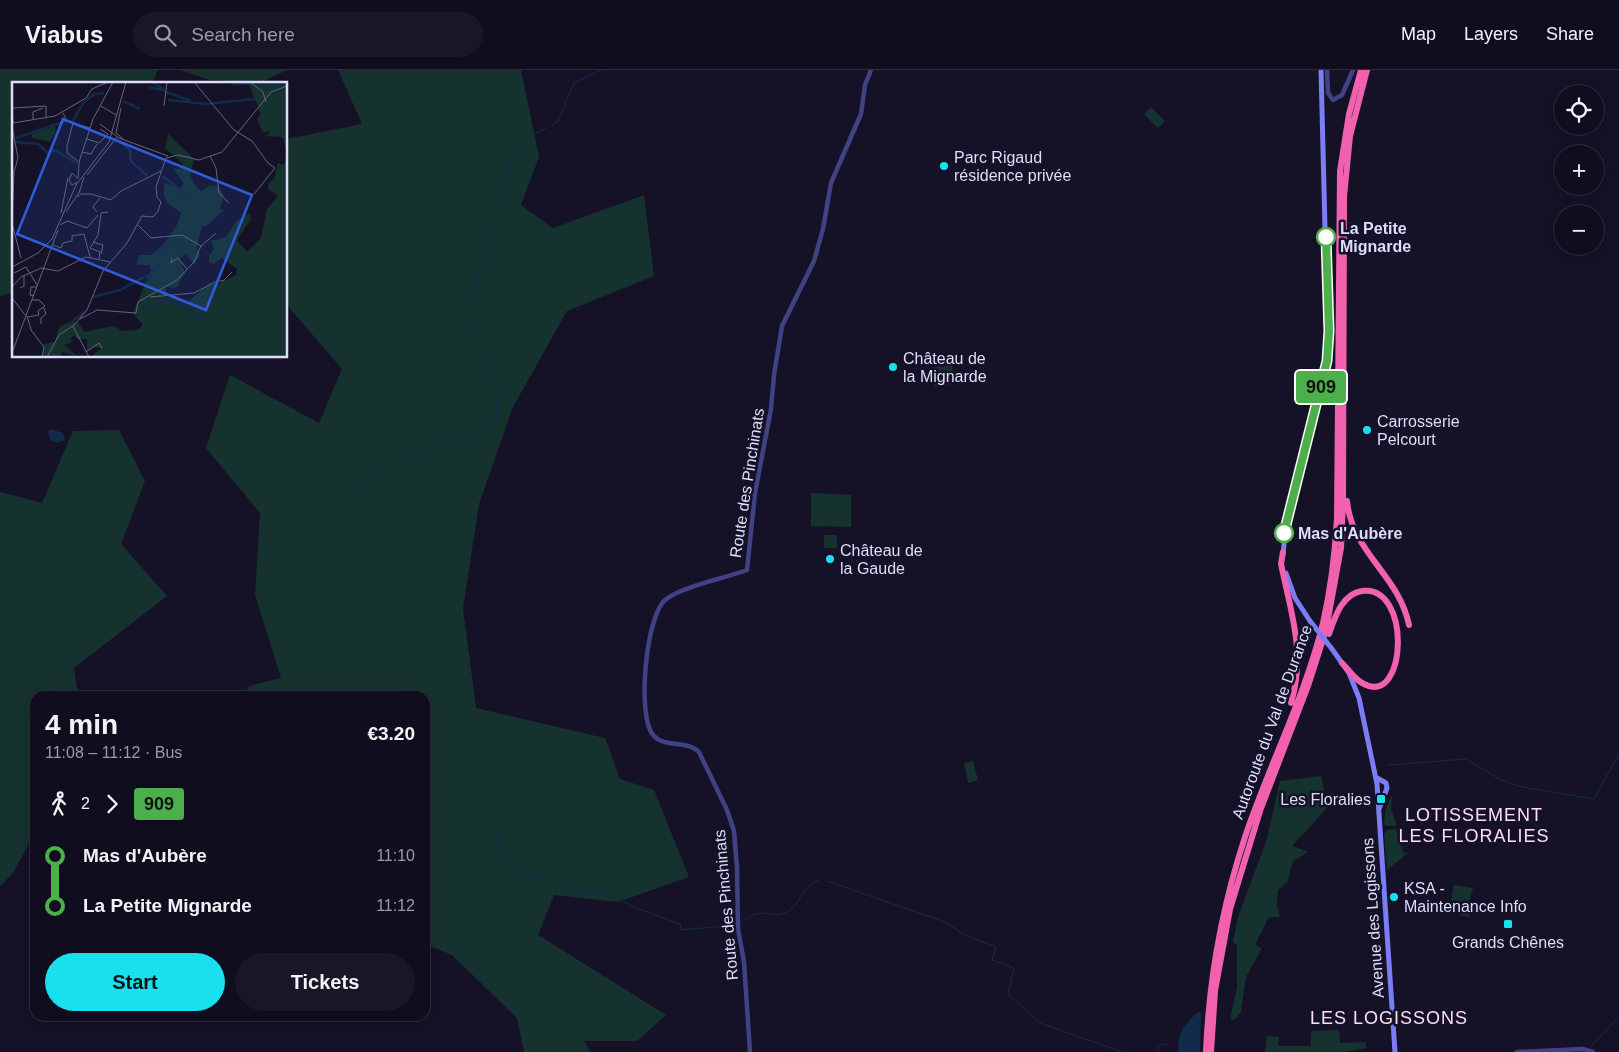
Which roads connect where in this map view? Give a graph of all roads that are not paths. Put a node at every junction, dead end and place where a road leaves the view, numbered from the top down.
1 (871, 70) edge
2 (1324, 70) edge
3 (1353, 70) edge
4 (1361, 70) edge
5 (1367, 70) edge
6 (1344, 386) junction
7 (1283, 552) junction
8 (1409, 625) dead end
9 (1342, 663) junction
10 (1308, 686) junction
11 (1379, 783) junction
12 (1378, 792) junction
13 (1384, 793) junction
14 (1378, 812) junction
15 (1246, 835) junction
16 (750, 1052) edge
17 (1206, 1052) edge
18 (1212, 1052) edge
19 (1394, 1052) edge
20 (1517, 1052) edge
21 (1593, 1052) edge

1 - 16 street, Route des Pinchinats
2 - 3 street
2 - 7 main road
4 - 15 highway, Autoroute du Val de Durance
5 - 6 highway, Autoroute du Val de Durance
6 - 8 highway
6 - 10 highway, Autoroute du Val de Durance
7 - 9 main road, bridge
7 - 15 highway
9 - 10 highway
9 - 11 main road
10 - 18 highway, Autoroute du Val de Durance
11 - 12 main road, Avenue des Logissons
11 - 13 main road
12 - 13 main road
12 - 14 main road, Avenue des Logissons
13 - 14 main road, Avenue des Logissons
14 - 19 main road, Avenue des Logissons
15 - 17 highway, Autoroute du Val de Durance
20 - 21 street

